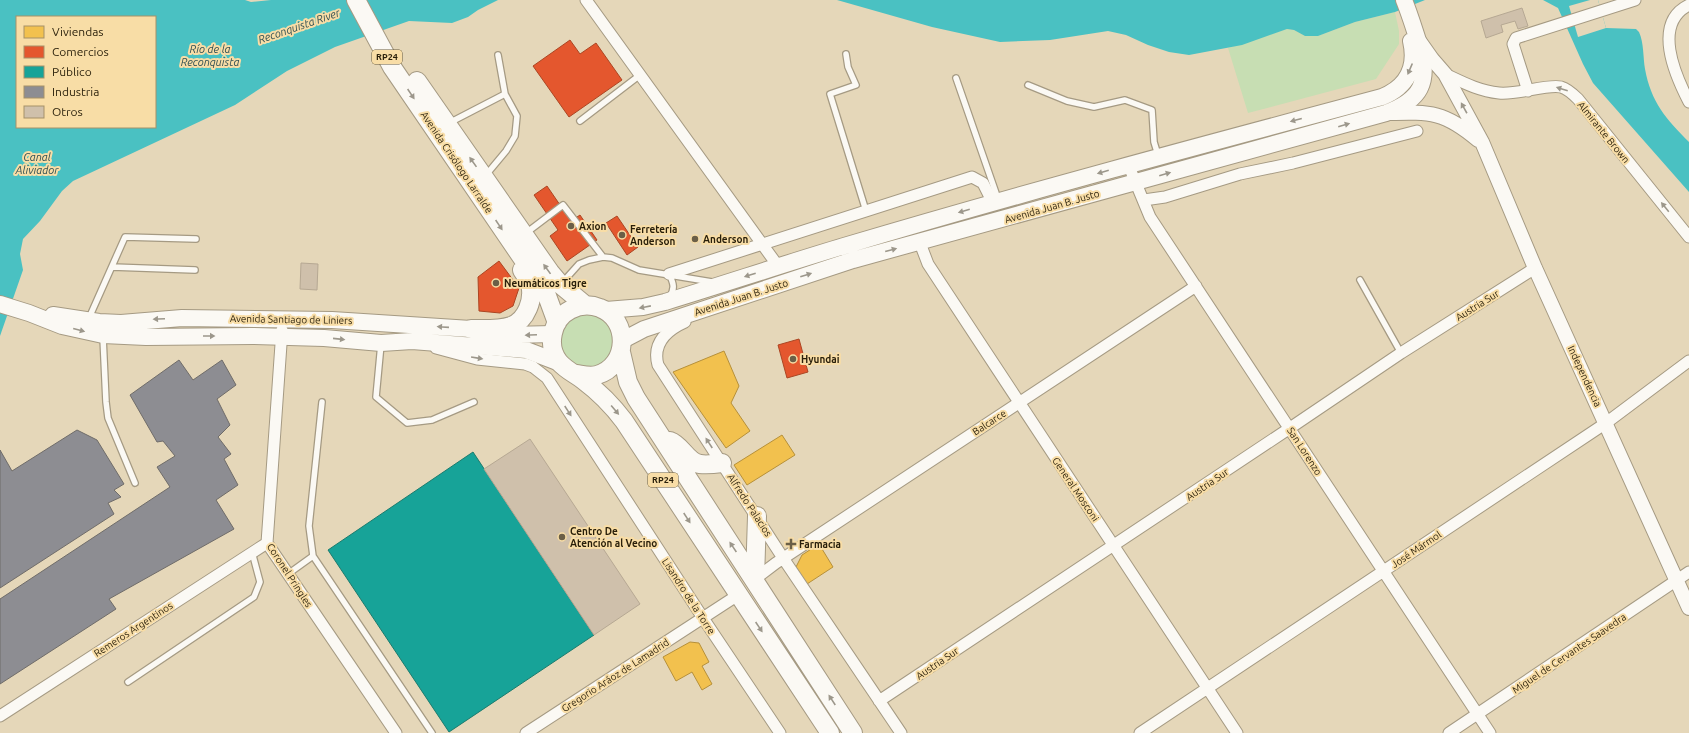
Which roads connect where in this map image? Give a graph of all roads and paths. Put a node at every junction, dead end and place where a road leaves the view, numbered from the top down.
1 (356, 0) edge
2 (369, 0) edge
3 (586, 0) edge
4 (1398, 0) edge
5 (1404, 0) edge
6 (1635, 0) edge
7 (1689, 5) edge
8 (1414, 33) junction
9 (846, 54) dead end
10 (498, 55) dead end
11 (1445, 74) junction
12 (640, 75) junction
13 (956, 78) dead end
14 (1028, 85) dead end
15 (1528, 91) junction
16 (505, 94) junction
17 (1689, 102) edge
18 (427, 107) junction
19 (1386, 113) junction
20 (580, 121) dead end
21 (447, 124) junction
22 (1417, 131) dead end
23 (1482, 142) junction
24 (1158, 156) junction
25 (1128, 164) junction
26 (484, 178) junction
27 (1135, 183) junction
28 (1144, 200) junction
29 (996, 202) junction
30 (866, 211) junction
31 (1689, 237) edge
32 (196, 239) dead end
33 (518, 240) junction
34 (920, 243) junction
35 (762, 244) junction
36 (603, 257) junction
37 (778, 266) junction
38 (112, 267) junction
39 (1535, 268) junction
40 (195, 270) dead end
41 (669, 274) junction
42 (1360, 280) dead end
43 (722, 284) junction
44 (561, 285) junction
45 (1196, 286) junction
46 (729, 300) junction
47 (665, 302) junction
48 (0, 304) edge
49 (585, 305) junction
50 (606, 310) junction
51 (29, 313) junction
52 (282, 319) junction
53 (89, 320) junction
54 (555, 328) junction
55 (471, 329) junction
56 (103, 335) junction
57 (282, 338) junction
58 (412, 341) junction
59 (381, 343) junction
60 (622, 346) junction
61 (1401, 353) junction
62 (1689, 361) edge
63 (560, 363) junction
64 (576, 374) junction
65 (547, 378) joint
66 (322, 402) dead end
67 (474, 402) dead end
68 (1019, 403) junction
69 (1606, 423) junction
70 (1290, 428) junction
71 (662, 439) junction
72 (722, 463) junction
73 (135, 483) dead end
74 (757, 516) junction
75 (267, 543) junction
76 (1114, 545) junction
77 (252, 552) junction
78 (313, 556) junction
79 (783, 558) junction
80 (1384, 571) junction
81 (1689, 572) edge
82 (288, 574) junction
83 (755, 579) junction
84 (1677, 581) junction
85 (738, 595) junction
86 (1689, 608) edge
87 (703, 618) junction
88 (128, 682) dead end
89 (1207, 688) junction
90 (879, 701) junction
91 (1477, 714) junction
92 (0, 716) edge
93 (396, 733) edge
94 (432, 733) edge
95 (526, 733) edge
96 (780, 733) edge
97 (830, 733) edge
98 (853, 733) edge
99 (901, 733) edge
100 (1140, 733) edge
101 (1237, 733) edge
102 (1449, 733) edge
103 (1490, 733) edge

1 -> 18 main road, Avenida Crisólogo Larralde / RP24
2 - 18 main road, Avenida Crisólogo Larralde / RP24
3 - 12 street
4 - 8 main road
5 - 8 main road
6 - 15 street
7 - 17 street
8 - 11 street, Independencia
8 - 19 main road, Avenida Juan B. Justo
8 -> 24 main road, Avenida Juan B. Justo
9 - 30 lane
10 - 16 lane
11 - 15 street, Almirante Brown
23 -> 11 street, Independencia
12 - 20 lane
12 - 35 street
13 - 29 lane
14 - 24 lane
31 -> 15 street, Almirante Brown
16 - 21 lane
16 - 26 lane
18 - 21 main road, Avenida Crisólogo Larralde / RP24
18 -> 33 main road, Avenida Crisólogo Larralde / RP24
19 - 23 street
27 -> 19 main road, Avenida Juan B. Justo
26 -> 21 main road, Avenida Crisólogo Larralde / RP24
22 - 28 street
23 - 39 street, Independencia
24 - 25 main road, Avenida Juan B. Justo
25 - 27 street, San Lorenzo
25 -> 29 main road, Avenida Juan B. Justo
26 - 33 main road, Avenida Crisólogo Larralde / RP24
27 - 28 street, San Lorenzo
27 - 34 main road, Avenida Juan B. Justo
28 - 45 street, San Lorenzo
29 - 30 street
29 -> 37 main road, Avenida Juan B. Justo
30 - 35 street
32 - 38 lane
33 - 36 lane
44 -> 33 main road, Avenida Crisólogo Larralde / RP24
33 - 54 main road, Avenida Crisólogo Larralde / RP24
33 - 55 main road
46 -> 34 main road, Avenida Juan B. Justo
34 - 68 street, General Mosconi
35 - 37 street
35 - 41 street
36 - 41 lane
36 - 44 lane
37 -> 43 main road, Avenida Juan B. Justo
38 - 40 lane
38 - 53 lane
39 - 61 street, Austria Sur
39 - 69 street, Independencia
41 - 43 lane
41 - 47 lane
42 - 61 lane
43 - 47 main road, Avenida Juan B. Justo
44 - 49 main road, Avenida Crisólogo Larralde / RP24
45 - 68 street, Balcarce
45 - 70 street, San Lorenzo
46 - 60 main road, Avenida Juan B. Justo
72 -> 46 street, Alfredo Palacios
47 -> 50 main road, Avenida Juan B. Justo
48 - 51 main road, Avenida Santiago de Liniers
49 - 50 main road, RP24
49 - 54 main road
50 - 60 main road, RP24
51 - 53 main road, Avenida Santiago de Liniers
51 -> 56 main road, Avenida Santiago de Liniers
52 -> 53 main road, Avenida Santiago de Liniers
55 -> 52 main road, Avenida Santiago de Liniers
52 - 57 street, Coronel Pringles
54 -> 55 main road, Avenida Santiago de Liniers
54 - 63 main road, RP24
56 -> 57 main road, Avenida Santiago de Liniers
56 - 73 lane
57 -> 59 main road, Avenida Santiago de Liniers
57 - 75 street, Coronel Pringles
58 - 59 main road, Avenida Santiago de Liniers
58 - 63 main road, Avenida Santiago de Liniers
58 -> 65 street, Avenida Santiago de Liniers
59 - 67 lane
60 - 64 main road
60 - 71 main road, RP24
61 - 70 street, Austria Sur
62 - 69 street, José Mármol
63 - 64 main road, RP24
64 -> 85 main road, RP24
65 -> 87 street, Lisandro de la Torre
66 - 78 lane
68 - 76 street, General Mosconi
68 - 79 street, Balcarce
69 - 80 street, José Mármol
69 - 84 street, Independencia
70 - 76 street, Austria Sur
70 - 80 street, San Lorenzo
71 - 72 main road
83 -> 71 main road, RP24
72 - 74 street, Alfredo Palacios
74 - 79 street, Alfredo Palacios
74 - 83 main road
75 - 77 street, Remeros Argentinos
75 - 82 street, Coronel Pringles
76 - 89 street, General Mosconi
76 - 90 street, Austria Sur
77 - 88 lane
77 - 92 street, Remeros Argentinos
78 - 82 lane
78 - 94 lane
79 - 83 street, Balcarce
79 - 90 street, Alfredo Palacios
80 - 89 street, José Mármol
80 - 91 street, San Lorenzo
81 - 84 street, Miguel de Cervantes Saavedra
82 - 93 street, Coronel Pringles
98 -> 83 main road, RP24
84 - 86 street, Independencia
84 - 91 street, Miguel de Cervantes Saavedra
85 - 87 street, Gregorio Aráoz de Lamadrid
85 -> 97 main road, RP24
87 - 95 street, Gregorio Aráoz de Lamadrid
87 - 96 street, Lisandro de la Torre
89 - 100 street, José Mármol
89 - 101 street, General Mosconi
90 - 99 street, Alfredo Palacios
91 - 102 street, Miguel de Cervantes Saavedra
91 - 103 street, San Lorenzo

